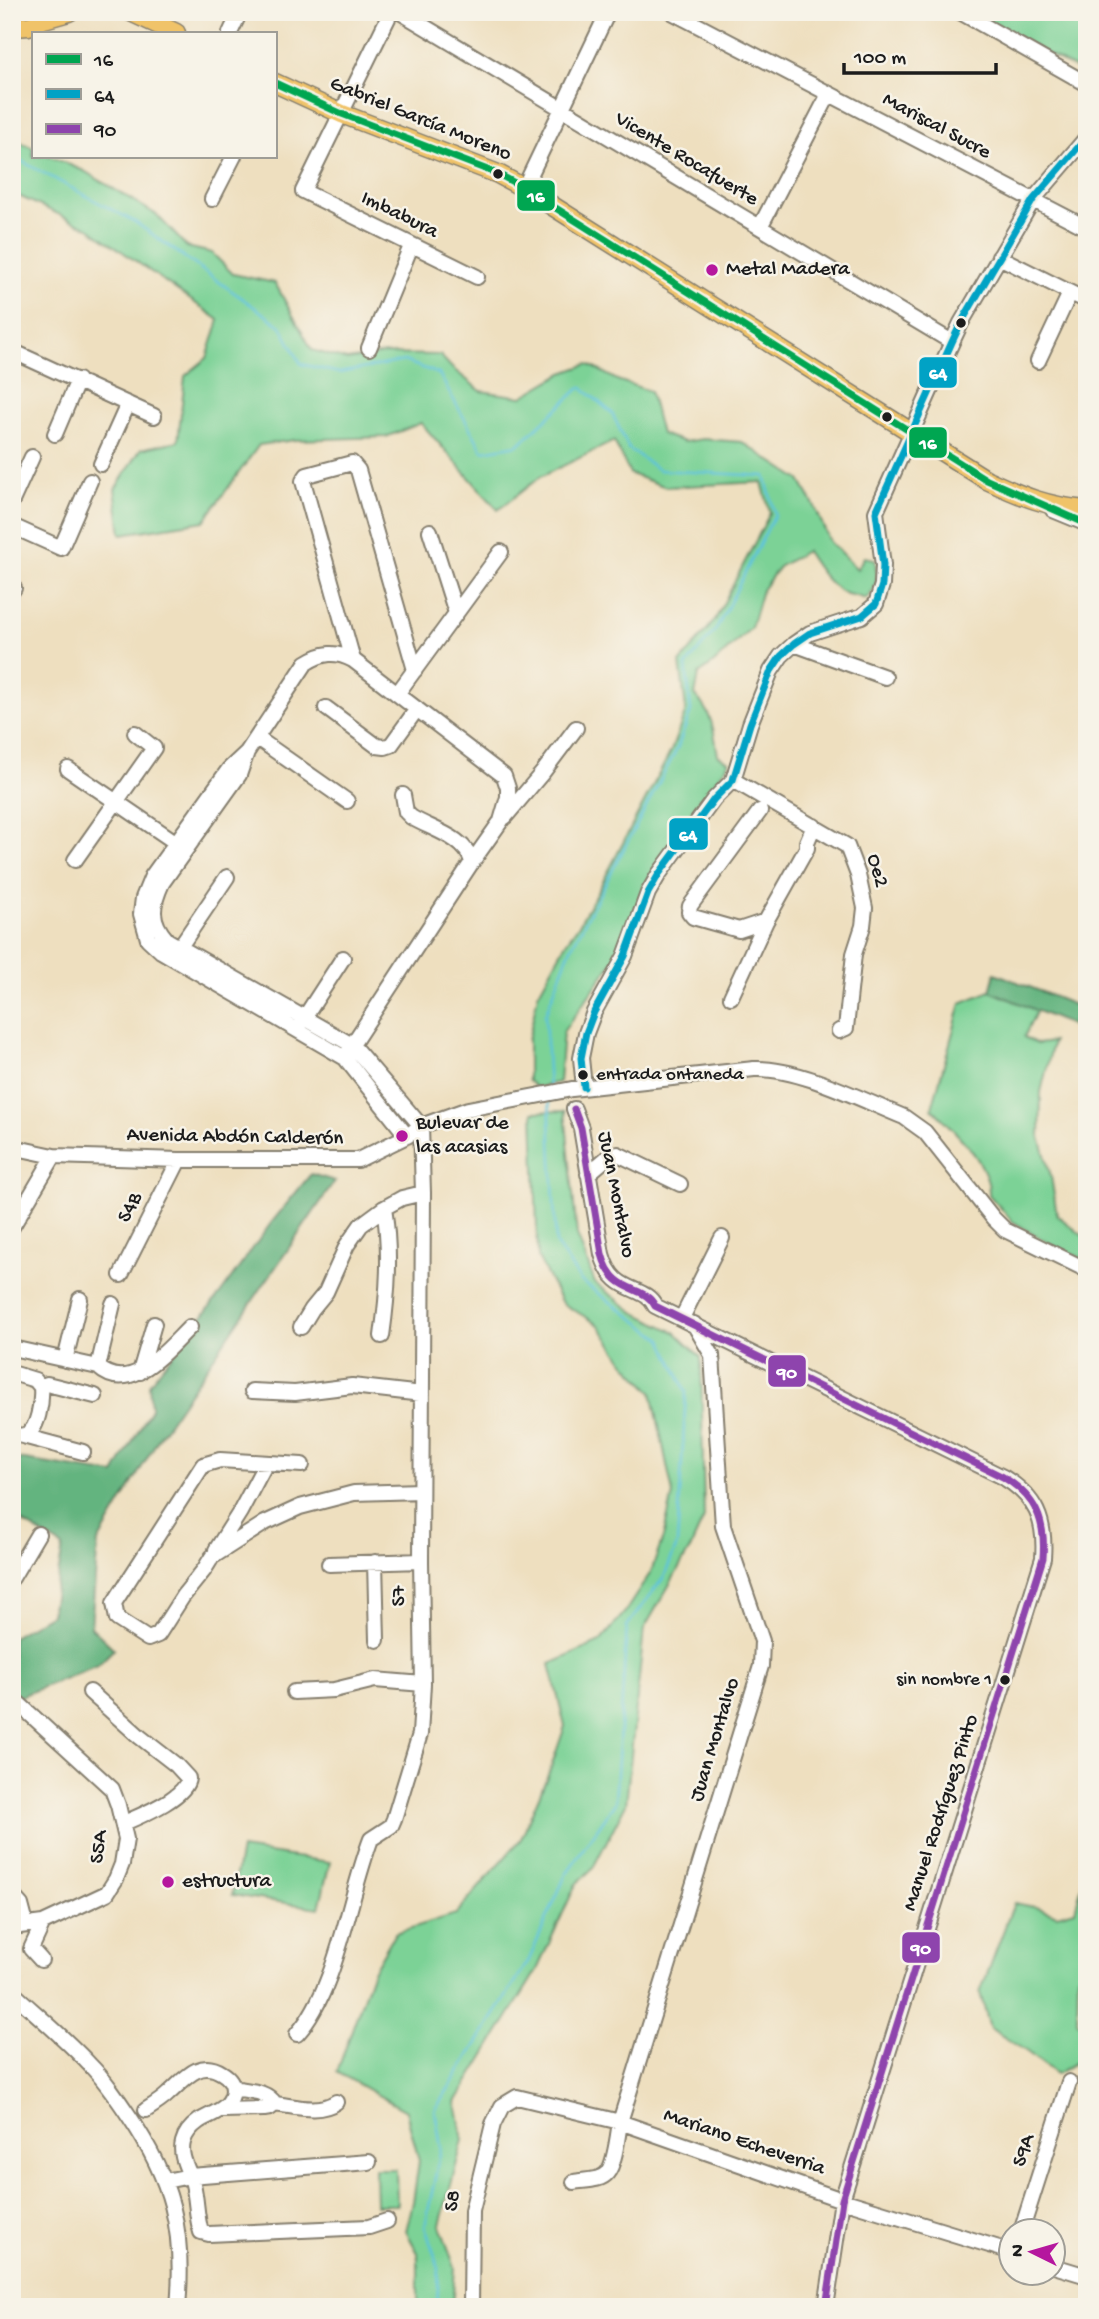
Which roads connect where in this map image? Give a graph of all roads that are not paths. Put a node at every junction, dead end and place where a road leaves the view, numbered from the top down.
1 (69, 12) edge
2 (131, 12) edge
3 (240, 12) edge
4 (391, 12) edge
5 (400, 12) edge
6 (608, 12) edge
7 (672, 12) edge
8 (960, 12) edge
9 (42, 19) edge
10 (12, 25) edge
11 (174, 32) edge
12 (230, 32) edge
13 (12, 41) edge
14 (276, 83) edge
15 (1087, 84) edge
16 (829, 94) junction
17 (560, 109) junction
18 (342, 114) junction
19 (1087, 137) edge
20 (233, 158) edge
21 (524, 188) junction
22 (212, 199) dead end
23 (1033, 200) junction
24 (760, 228) junction
25 (1087, 228) edge
26 (411, 246) junction
27 (999, 257) junction
28 (477, 277) dead end
29 (1070, 293) junction
30 (1087, 301) edge
31 (953, 342) junction
32 (369, 348) dead end
33 (12, 351) edge
34 (1038, 361) dead end
35 (78, 380) junction
36 (128, 404) junction
37 (154, 416) dead end
38 (55, 434) dead end
39 (912, 434) junction
40 (32, 457) dead end
41 (101, 464) dead end
42 (90, 481) dead end
43 (1029, 500) junction
44 (12, 501) edge
45 (1087, 510) edge
46 (1087, 524) edge
47 (12, 526) edge
48 (430, 531) dead end
49 (501, 552) dead end
50 (456, 613) junction
51 (794, 644) junction
52 (353, 660) junction
53 (415, 670) junction
54 (885, 677) dead end
55 (397, 694) junction
56 (326, 708) dead end
57 (417, 709) junction
58 (576, 728) dead end
59 (135, 733) dead end
60 (257, 738) junction
61 (68, 769) dead end
62 (733, 780) junction
63 (403, 795) dead end
64 (116, 802) junction
65 (347, 802) dead end
66 (760, 811) dead end
67 (501, 821) junction
68 (819, 829) junction
69 (181, 846) junction
70 (75, 860) dead end
71 (472, 862) junction
72 (227, 877) dead end
73 (766, 921) junction
74 (739, 930) junction
75 (754, 948) junction
76 (176, 952) junction
77 (343, 958) dead end
78 (731, 997) dead end
79 (300, 1024) junction
80 (839, 1031) dead end
81 (349, 1051) junction
82 (573, 1089) junction
83 (574, 1109) junction
84 (421, 1126) junction
85 (407, 1136) junction
86 (12, 1147) edge
87 (54, 1156) junction
88 (179, 1160) junction
89 (588, 1174) junction
90 (680, 1184) dead end
91 (423, 1193) junction
92 (384, 1208) junction
93 (12, 1227) edge
94 (722, 1238) dead end
95 (1087, 1270) edge
96 (121, 1275) dead end
97 (80, 1299) dead end
98 (113, 1304) dead end
99 (655, 1306) junction
100 (688, 1321) junction
101 (154, 1324) dead end
102 (190, 1327) dead end
103 (301, 1327) dead end
104 (382, 1336) dead end
105 (12, 1348) edge
106 (65, 1360) junction
107 (98, 1367) junction
108 (12, 1373) edge
109 (140, 1373) junction
110 (41, 1387) junction
111 (252, 1391) dead end
112 (422, 1394) junction
113 (95, 1396) dead end
114 (18, 1435) edge
115 (83, 1452) dead end
116 (266, 1463) junction
117 (302, 1465) dead end
118 (421, 1491) junction
119 (240, 1512) junction
120 (256, 1529) junction
121 (38, 1534) dead end
122 (212, 1556) junction
123 (421, 1560) junction
124 (375, 1562) junction
125 (329, 1564) dead end
126 (12, 1578) edge
127 (377, 1640) dead end
128 (423, 1684) junction
129 (90, 1692) dead end
130 (294, 1692) dead end
131 (18, 1703) dead end
132 (124, 1823) junction
133 (12, 1895) edge
134 (43, 1923) junction
135 (16, 1927) edge
136 (41, 1960) dead end
137 (12, 1992) edge
138 (298, 2034) dead end
139 (1069, 2082) dead end
140 (233, 2088) junction
141 (335, 2102) dead end
142 (275, 2104) junction
143 (502, 2106) joint
144 (146, 2110) dead end
145 (222, 2110) junction
146 (620, 2122) junction
147 (369, 2162) dead end
148 (190, 2176) junction
149 (165, 2181) junction
150 (574, 2182) dead end
151 (842, 2200) junction
152 (1025, 2218) edge
153 (387, 2221) dead end
154 (998, 2248) edge
155 (1068, 2270) edge
156 (1087, 2276) edge
157 (178, 2307) edge
158 (471, 2307) edge
159 (826, 2307) edge

1 - 9 main road
2 - 11 main road
3 - 12 street
4 - 18 street
5 - 17 street, Vicente Rocafuerte
6 - 17 street
7 - 16 street, Mariscal Sucre
8 - 15 street
9 - 10 main road
9 - 13 main road
14 - 18 main road, Gabriel García Moreno
16 - 23 street, Mariscal Sucre
16 - 24 street
17 - 21 street
17 - 24 street, Vicente Rocafuerte
18 - 21 main road, Gabriel García Moreno
18 - 26 street, Imbabura
19 - 23 street
20 - 22 street
21 - 39 main road, Gabriel García Moreno
23 - 25 street, Mariscal Sucre
23 - 27 street
24 - 31 street, Vicente Rocafuerte
26 - 28 street, Imbabura
26 - 32 street
27 - 29 street
27 - 31 street
29 - 30 street
29 - 34 street
31 - 39 street
33 - 35 street
35 - 36 street
35 - 38 street
36 - 37 street
36 - 41 street
39 - 43 main road, Gabriel García Moreno
39 - 51 street
40 - 44 street
42 - 47 street
43 - 45 main road
43 - 46 street, Gabriel García Moreno
48 - 50 street
49 - 50 street
50 - 53 street
51 - 54 street
51 - 62 street
52 - 53 street
52 - 55 street
52 - 60 street
53 - 55 street
55 - 57 street
56 - 57 street
57 - 67 street
58 - 67 street
59 - 64 street
60 - 65 street
60 - 69 street
61 - 64 street
62 - 68 street, Oe2
62 - 82 street, Juan Montalvo
63 - 71 street
64 - 69 street
64 - 70 street
66 - 74 street
67 - 71 street
68 - 73 street
68 - 80 street, Oe2
69 - 76 street
71 - 81 street
72 - 76 street
73 - 74 street
73 - 75 street
74 - 75 street
75 - 78 street
76 - 79 street
77 - 79 street
79 - 81 street
81 - 84 street
81 - 85 street
82 - 83 street, Juan Montalvo
82 - 84 street, Avenida Abdón Calderón
82 - 95 street, Avenida Abdón Calderón
83 - 89 street, Juan Montalvo
83 - 99 street, Juan Montalvo
84 - 85 street, Avenida Abdón Calderón
84 - 91 street, S7
85 - 88 street, Avenida Abdón Calderón
86 - 87 street, Avenida Abdón Calderón
87 - 88 street, Avenida Abdón Calderón
87 - 93 street
88 - 96 street, S4B
89 - 90 street
89 - 99 street, Juan Montalvo
91 - 92 street
91 - 112 street, S7
92 - 103 street
92 - 104 street
94 - 100 street
97 - 106 street
98 - 107 street
99 - 100 street, Juan Montalvo
100 - 146 street, Juan Montalvo
100 - 151 street, Manuel Rodríguez Pinto
101 - 109 street
102 - 109 street
105 - 106 street
106 - 107 street
107 - 109 street
108 - 110 street
110 - 113 street
110 - 114 street
111 - 112 street
112 - 118 street, S7
114 - 115 street
116 - 117 street
116 - 119 street
116 - 122 street
118 - 120 street
118 - 123 street, S7
119 - 120 street
119 - 122 street
120 - 122 street
121 - 126 street
123 - 124 street
123 - 128 street, S7
124 - 125 street
124 - 127 street
128 - 130 street
128 - 138 street, S7
129 - 132 street
131 - 132 street, S5A
132 - 134 street, S5A
133 - 135 street
134 - 135 street, S5A
134 - 136 street
137 - 149 street
139 - 152 street, S9A
140 - 142 street
140 - 144 street
140 - 145 street
141 - 142 street
142 - 145 street
143 - 146 street, Mariano Echeverria
143 - 158 street, S8
145 - 148 street
146 - 150 street, Juan Montalvo
146 - 151 street, Mariano Echeverria
147 - 148 street
148 - 149 street
148 - 153 street
149 - 157 street
151 - 154 street, Mariano Echeverria
151 - 159 street, Manuel Rodríguez Pinto
155 - 156 street

